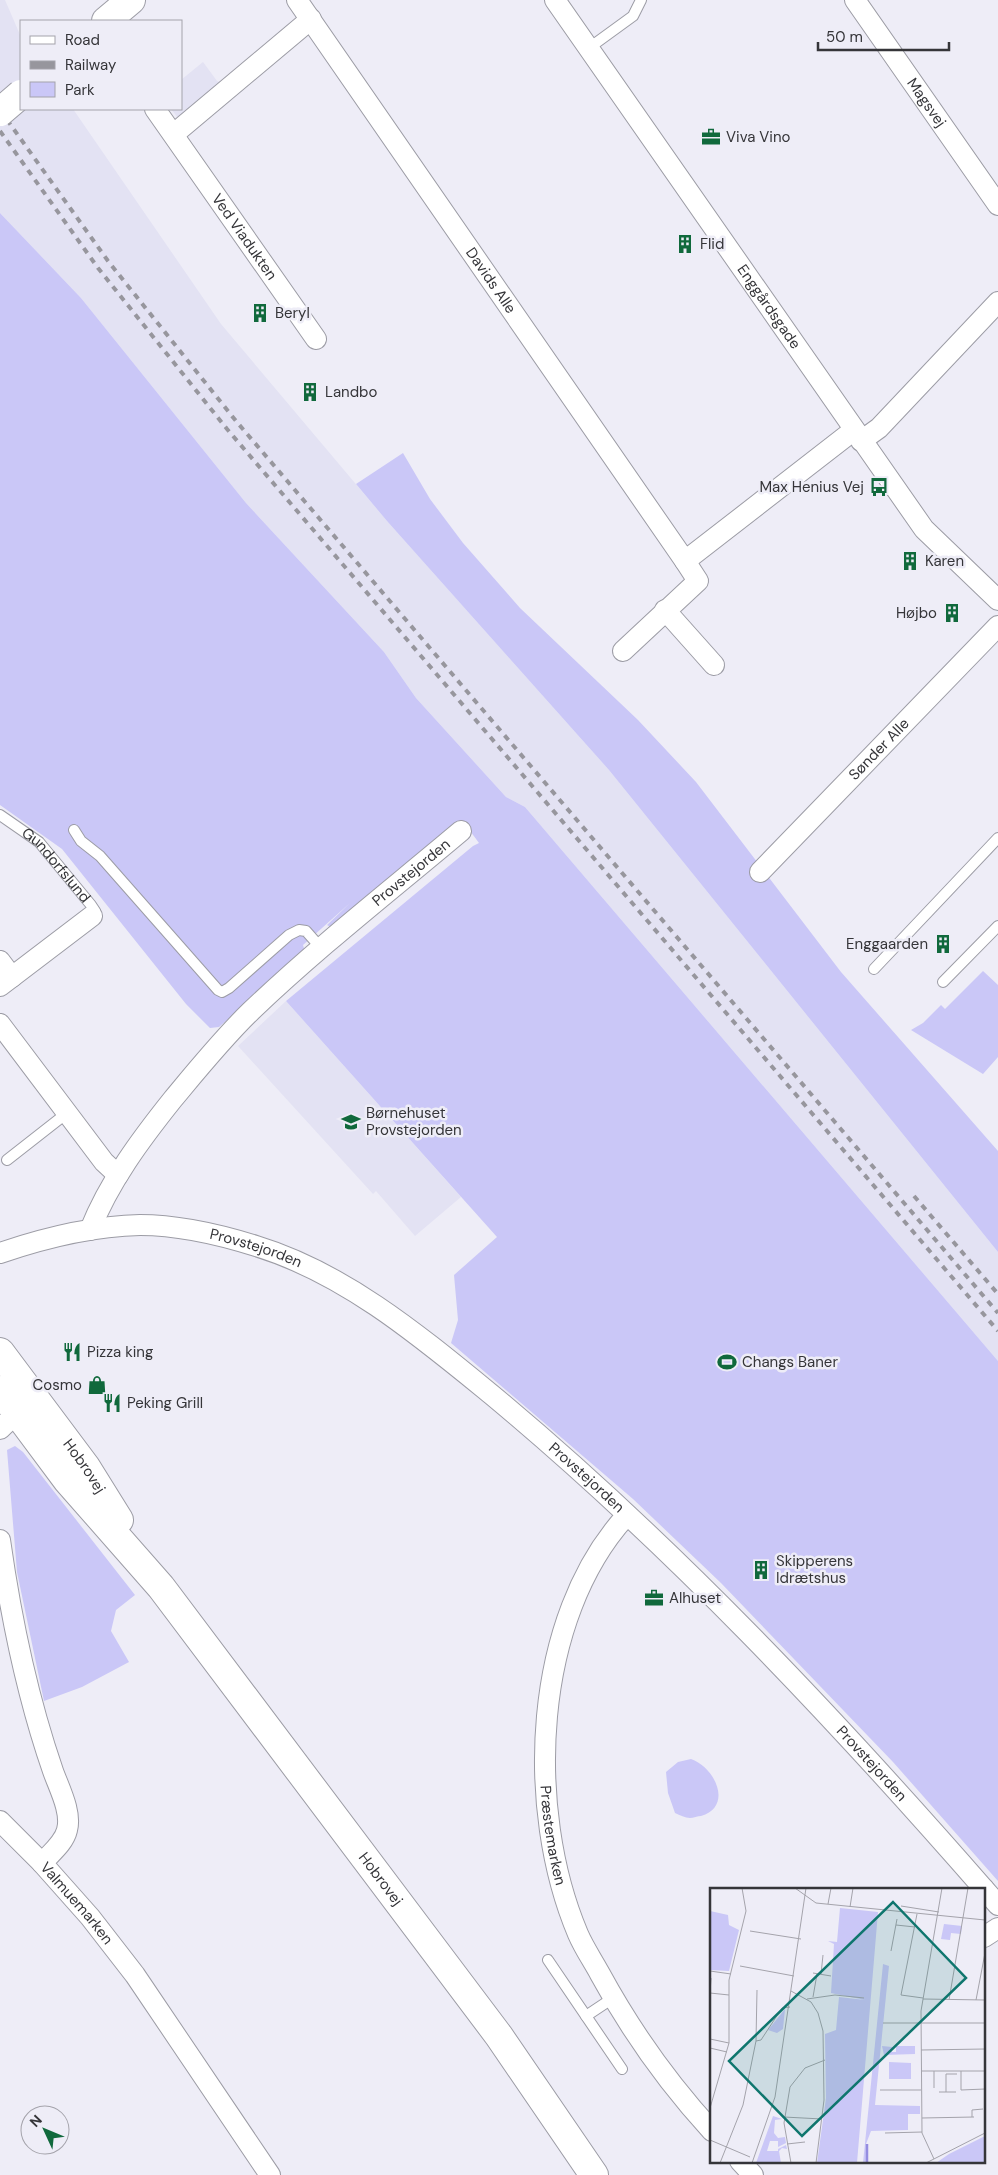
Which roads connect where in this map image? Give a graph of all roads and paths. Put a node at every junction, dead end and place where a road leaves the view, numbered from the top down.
1 (131, 0) edge
2 (298, 0) edge
3 (555, 0) edge
4 (641, 0) edge
5 (855, 0) edge
6 (311, 19) junction
7 (107, 20) edge
8 (588, 48) junction
9 (20, 95) edge
10 (156, 110) edge
11 (0, 112) edge
12 (174, 134) junction
13 (998, 205) edge
14 (998, 302) edge
15 (316, 339) dead end
16 (858, 436) junction
17 (685, 561) junction
18 (998, 600) edge
19 (665, 610) junction
20 (998, 626) edge
21 (622, 652) dead end
22 (714, 665) dead end
23 (0, 815) edge
24 (74, 830) dead end
25 (461, 831) dead end
26 (998, 838) edge
27 (760, 872) dead end
28 (92, 916) joint
29 (998, 926) edge
30 (321, 948) junction
31 (874, 969) dead end
32 (4, 975) edge
33 (943, 982) dead end
34 (0, 1024) edge
35 (67, 1113) junction
36 (6, 1160) dead end
37 (118, 1175) junction
38 (90, 1230) junction
39 (0, 1253) edge
40 (0, 1352) edge
41 (0, 1390) edge
42 (17, 1413) edge
43 (627, 1514) junction
44 (0, 1540) edge
45 (0, 1821) edge
46 (42, 1863) junction
47 (983, 1888) edge
48 (986, 1891) edge
49 (998, 1905) edge
50 (998, 1928) edge
51 (986, 1936) edge
52 (548, 1960) dead end
53 (613, 1998) junction
54 (586, 2016) junction
55 (622, 2069) dead end
56 (710, 2129) edge
57 (270, 2175) edge
58 (594, 2175) edge

1 - 7 main road
2 - 6 street, Davids Alle
3 - 8 street, Enggårdsgade
4 - 8 lane
5 - 13 street, Magsvej
6 - 12 street
6 - 17 street, Davids Alle
8 - 16 street, Enggårdsgade
9 - 11 main road, bridge
10 - 12 street, Ved Viadukten
12 - 15 street, Ved Viadukten
14 - 16 street
16 - 17 street
16 - 18 street, Enggårdsgade
17 - 19 street, Davids Alle
19 - 21 street, Davids Alle
19 - 22 street
20 - 27 street, Sønder Alle
23 - 28 lane, Gundorfslund
24 - 30 lane
25 - 30 street, Provstejorden
26 - 31 lane
28 - 32 street, Gundorfslund
29 - 33 lane
30 - 37 street, Provstejorden
34 - 35 street
35 - 36 lane
35 - 37 street
37 - 38 street, Provstejorden
38 - 39 street, Provstejorden
38 - 43 street, Provstejorden
40 - 42 main road, Hobrovej
41 - 42 main road, Hobrovej
42 - 58 main road, Hobrovej
43 - 47 street, Provstejorden
43 - 53 street, Præstemarken
44 - 46 street, Valmuemarken
45 - 46 street
46 - 57 street, Valmuemarken
48 - 49 street, Provstejorden
50 - 51 street
52 - 54 lane
53 - 54 lane
53 - 56 street, Præstemarken
54 - 55 lane

